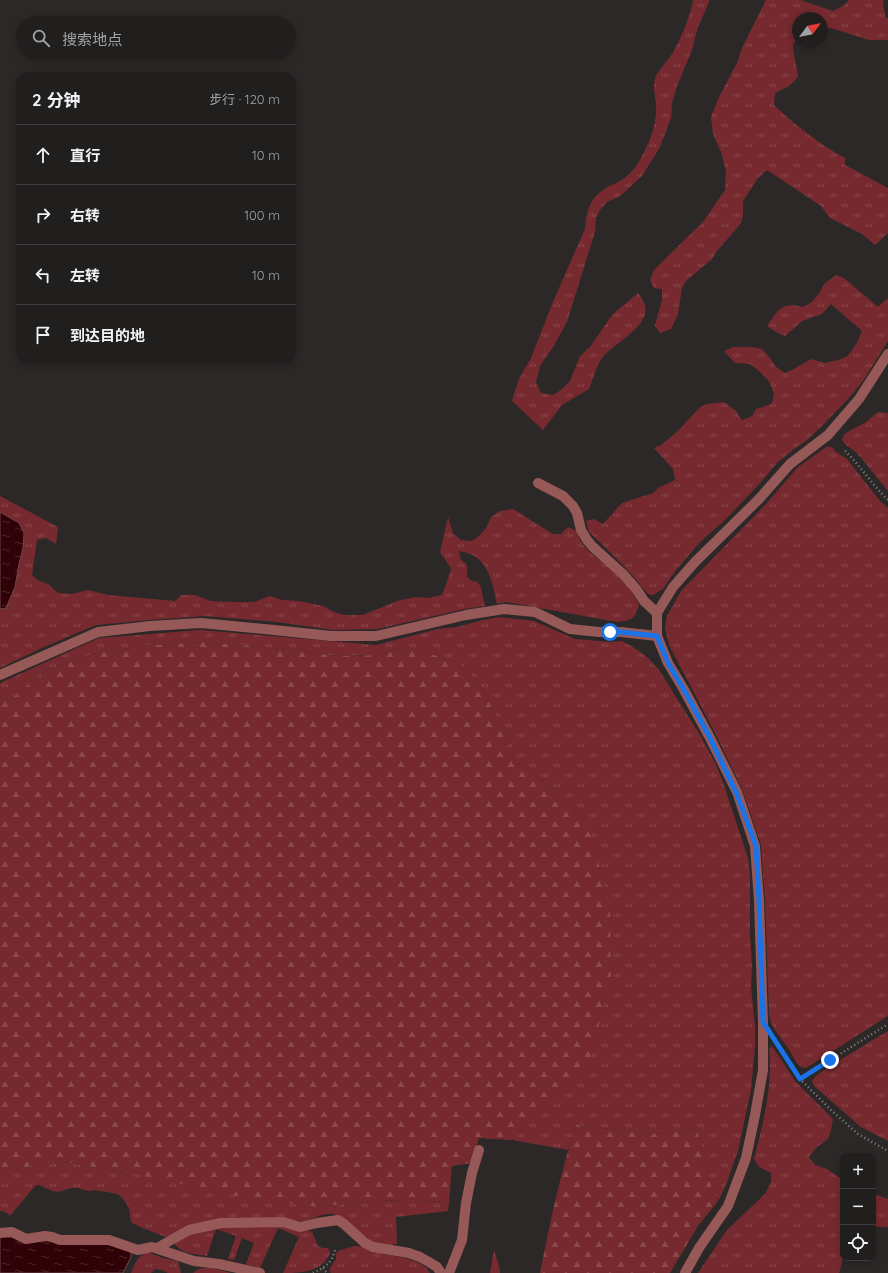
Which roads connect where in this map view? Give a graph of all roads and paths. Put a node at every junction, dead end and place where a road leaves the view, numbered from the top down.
1 (888, 354) edge
2 (828, 435) junction
3 (538, 483) dead end
4 (888, 500) edge
5 (657, 613) junction
6 (657, 636) junction
7 (0, 675) edge
8 (888, 1024) edge
9 (785, 1055) dead end
10 (800, 1079) junction
11 (479, 1150) dead end
12 (888, 1151) edge
13 (0, 1233) edge
14 (157, 1248) junction
15 (334, 1248) dead end
16 (323, 1268) junction
17 (260, 1273) edge
18 (313, 1273) edge
19 (327, 1273) edge
20 (441, 1273) edge
21 (449, 1273) edge
22 (685, 1273) edge

1 - 2 street
2 - 4 path
2 - 5 street
3 - 5 street
5 - 6 street
6 - 7 street
6 - 22 street
8 - 10 path
9 - 10 path
10 - 12 path
11 - 21 street
13 - 14 street
14 - 17 street
14 - 20 street
15 - 16 path
16 - 18 path
16 - 19 path

